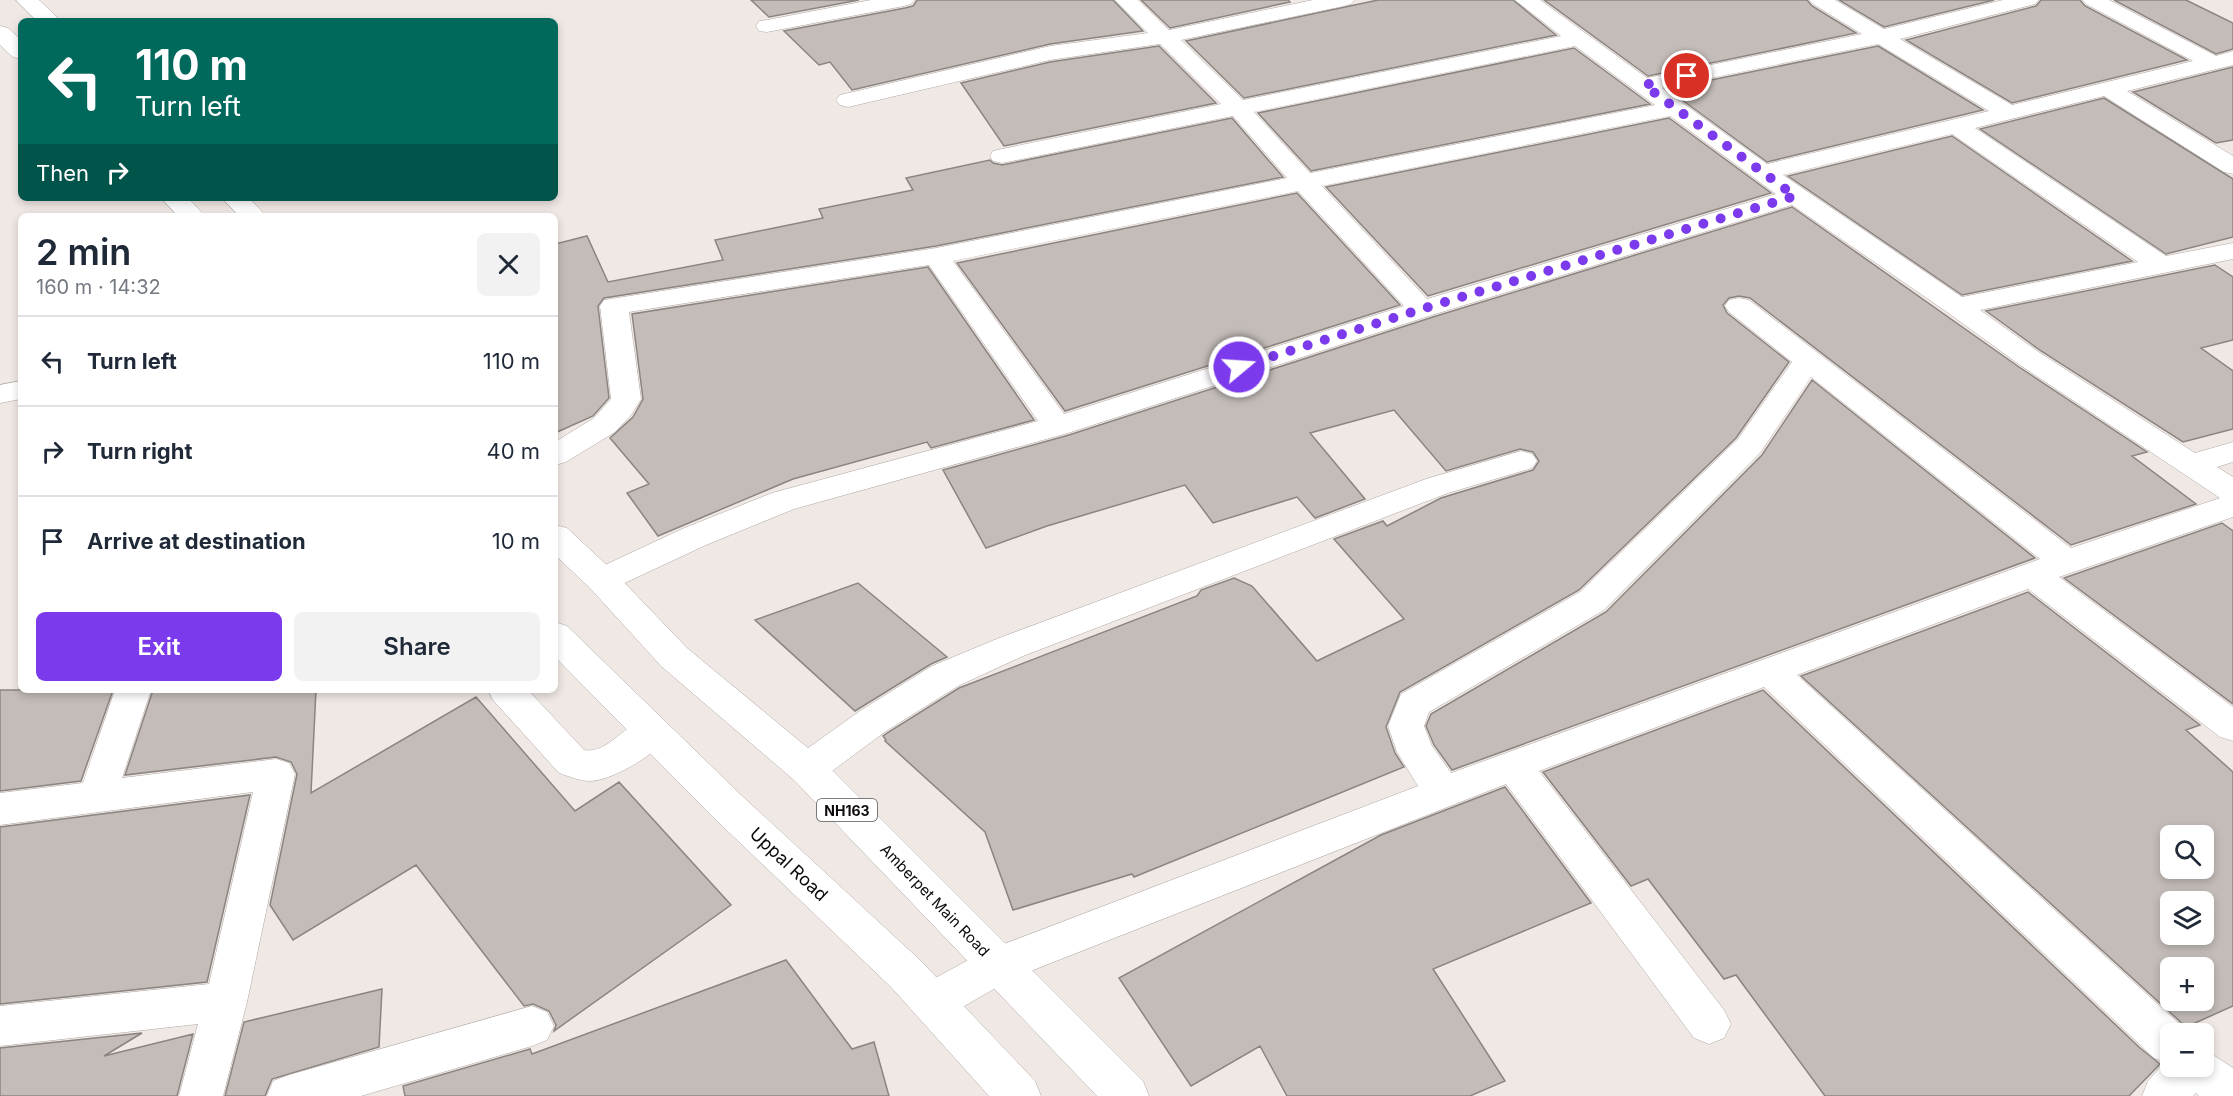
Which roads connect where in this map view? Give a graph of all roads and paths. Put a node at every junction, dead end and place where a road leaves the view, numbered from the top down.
1 (27, 0) edge
2 (904, 0) edge
3 (1126, 0) edge
4 (1344, 0) edge
5 (1526, 0) edge
6 (1820, 0) edge
7 (2028, 0) edge
8 (2093, 0) edge
9 (47, 18) edge
10 (767, 26) dead end
11 (0, 33) edge
12 (1166, 37) junction
13 (1880, 37) junction
14 (1578, 39) junction
15 (18, 49) edge
16 (2223, 60) edge
17 (1644, 85) junction
18 (2108, 89) junction
19 (848, 100) dead end
20 (1239, 108) junction
21 (1673, 108) junction
22 (2009, 113) junction
23 (1956, 126) junction
24 (1002, 156) dead end
25 (2233, 167) edge
26 (1762, 173) junction
27 (1303, 181) junction
28 (1795, 196) junction
29 (177, 201) edge
30 (238, 201) edge
31 (189, 213) edge
32 (250, 213) edge
33 (2233, 250) edge
34 (936, 256) junction
35 (2162, 266) junction
36 (1738, 306) dead end
37 (1957, 306) junction
38 (1422, 309) junction
39 (1806, 361) junction
40 (18, 391) edge
41 (0, 394) edge
42 (1057, 426) junction
43 (2233, 452) edge
44 (558, 453) edge
45 (1521, 460) dead end
46 (2191, 464) junction
47 (2233, 492) edge
48 (2233, 505) edge
49 (558, 539) edge
50 (2066, 562) junction
51 (2031, 574) junction
52 (602, 580) junction
53 (558, 639) edge
54 (1769, 670) junction
55 (132, 693) edge
56 (509, 693) edge
57 (2233, 727) edge
58 (653, 732) junction
59 (1513, 765) junction
60 (807, 769) junction
61 (1443, 792) junction
62 (97, 796) junction
63 (0, 809) edge
64 (998, 965) junction
65 (226, 1002) junction
66 (932, 1002) junction
67 (1709, 1024) dead end
68 (0, 1026) edge
69 (532, 1026) dead end
70 (2160, 1035) edge
71 (2182, 1077) edge
72 (2208, 1077) edge
73 (2233, 1095) edge
74 (201, 1096) edge
75 (289, 1096) edge
76 (1019, 1096) edge
77 (1127, 1096) edge
78 (2164, 1096) edge

1 - 9 main road
2 - 10 main road
3 - 12 main road
4 - 12 main road
5 - 14 main road
6 - 13 main road
7 - 13 main road
8 - 16 main road
11 - 15 main road
12 - 19 main road
12 - 20 main road
13 - 17 main road
13 - 22 main road
14 - 17 main road
14 - 20 main road
16 - 18 main road
17 - 21 main road
18 - 22 main road
18 - 25 main road
20 - 24 main road
20 - 27 main road
21 - 26 main road
21 - 27 main road
22 - 23 main road
23 - 26 main road
23 - 35 main road
26 - 28 main road
27 - 34 main road
27 - 38 main road
28 - 37 main road
28 - 38 main road
29 - 31 main road
30 - 32 main road
33 - 35 main road
34 - 42 main road
34 - 44 main road
35 - 37 main road
36 - 39 main road
37 - 46 main road
38 - 42 main road
39 - 50 main road
39 - 61 main road
40 - 41 main road
42 - 52 main road
43 - 46 main road
45 - 60 main road
46 - 47 main road
48 - 50 main road
49 - 52 main road, Amberpet Main Road / NH163
50 - 51 main road
51 - 54 main road
51 - 57 main road
52 - 60 main road, Amberpet Main Road / NH163
53 - 58 main road, Uppal Road
54 - 59 main road
54 - 70 main road
55 - 62 main road
56 - 58 main road
58 - 66 main road, Uppal Road
59 - 61 main road
59 - 67 main road
60 - 64 main road, Amberpet Main Road / NH163
61 - 64 main road
62 - 63 main road
62 - 65 main road
64 - 66 main road
64 - 77 main road, Amberpet Main Road / NH163
65 - 68 main road
65 - 74 main road
66 - 76 main road, Uppal Road
69 - 75 main road
71 - 78 main road
72 - 73 main road

